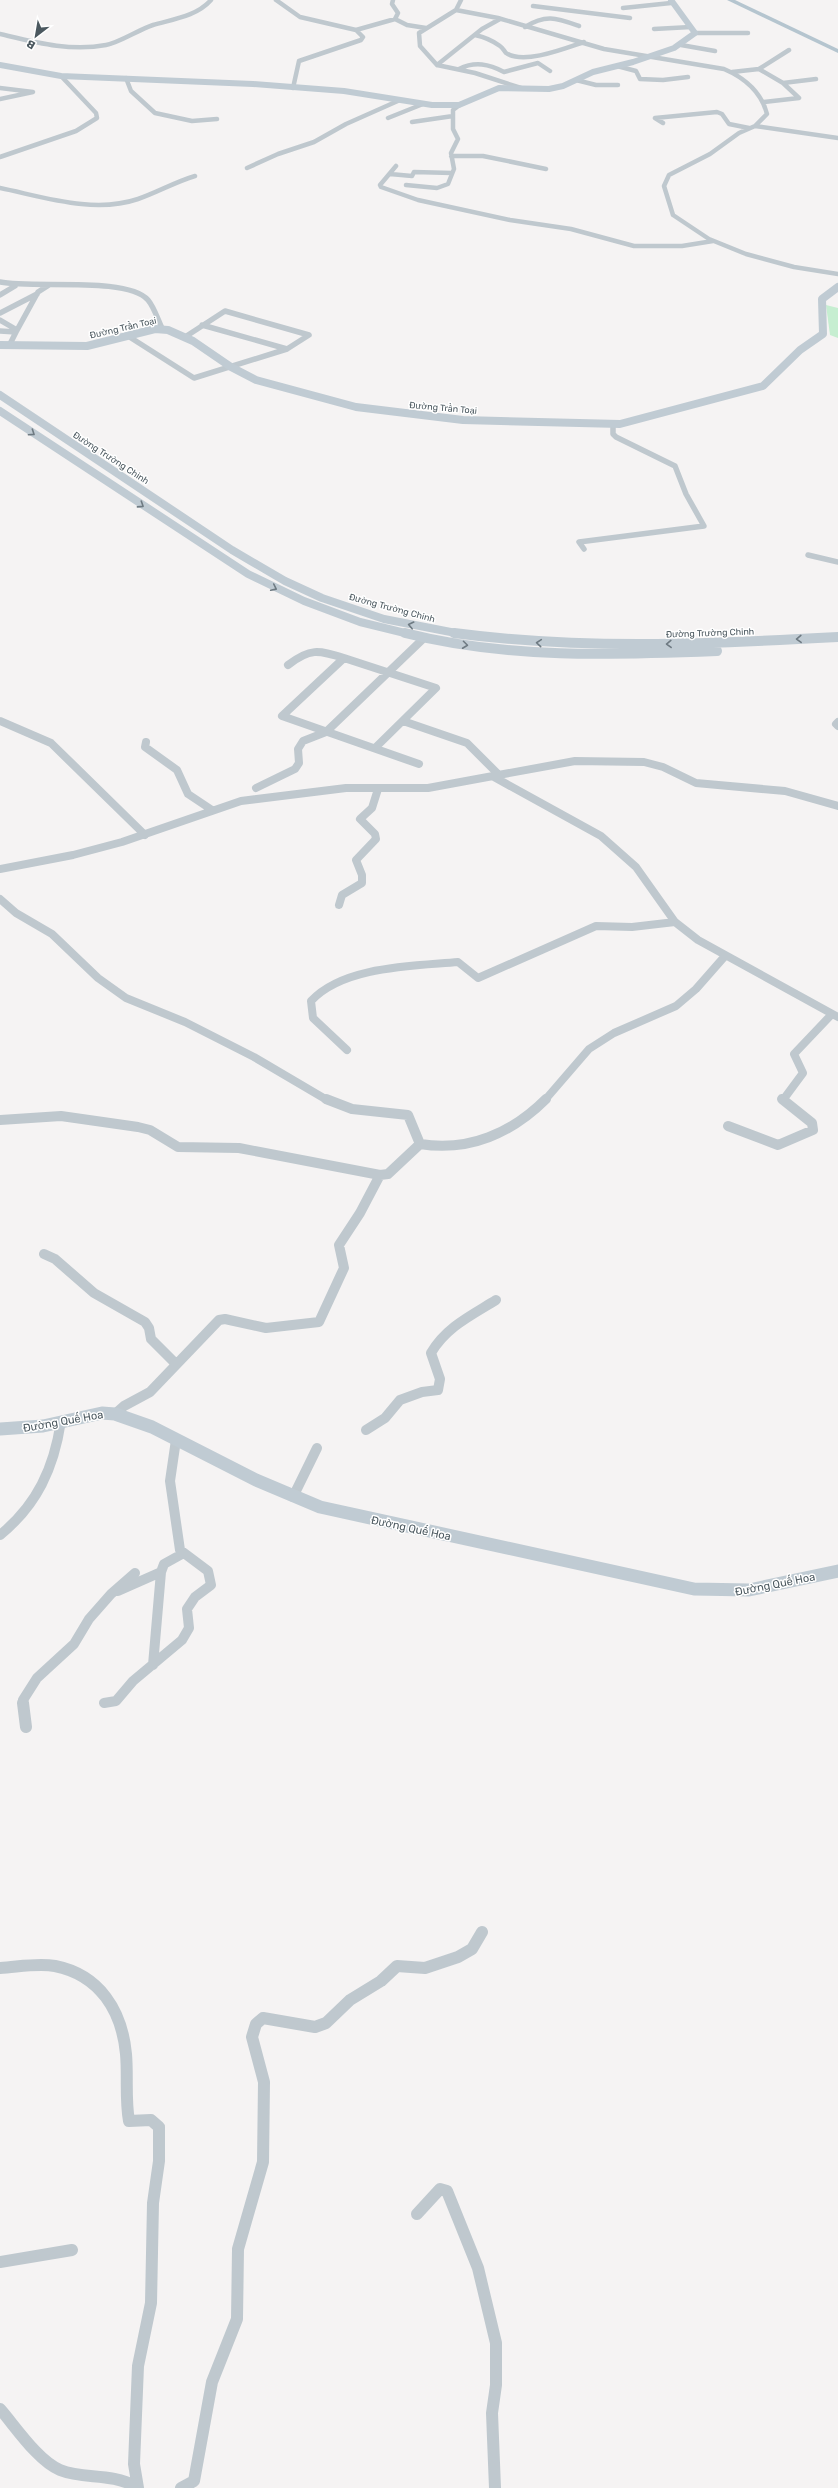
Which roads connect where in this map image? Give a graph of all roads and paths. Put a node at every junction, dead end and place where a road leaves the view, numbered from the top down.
1 (211, 0) edge
2 (276, 0) edge
3 (393, 0) edge
4 (461, 0) edge
5 (538, 0) edge
6 (730, 0) edge
7 (738, 0) edge
8 (671, 1) edge
9 (533, 6) junction
10 (623, 8) dead end
11 (456, 10) junction
12 (528, 12) dead end
13 (630, 18) dead end
14 (396, 19) junction
15 (500, 19) junction
16 (411, 26) junction
17 (579, 26) dead end
18 (525, 27) junction
19 (691, 27) junction
20 (426, 28) junction
21 (654, 29) dead end
22 (356, 30) junction
23 (419, 33) junction
24 (694, 33) junction
25 (748, 33) dead end
26 (0, 34) edge
27 (475, 35) junction
28 (584, 42) junction
29 (681, 44) junction
30 (838, 47) edge
31 (789, 50) dead end
32 (715, 51) dead end
33 (838, 51) edge
34 (649, 57) junction
35 (0, 65) edge
36 (437, 65) junction
37 (617, 66) junction
38 (459, 69) junction
39 (759, 69) junction
40 (550, 71) dead end
41 (732, 72) junction
42 (61, 76) junction
43 (688, 77) dead end
44 (126, 78) junction
45 (816, 79) dead end
46 (576, 80) junction
47 (783, 83) junction
48 (618, 86) dead end
49 (0, 88) edge
50 (293, 88) junction
51 (521, 88) junction
52 (0, 99) edge
53 (400, 100) junction
54 (764, 102) junction
55 (424, 104) junction
56 (461, 104) junction
57 (453, 116) junction
58 (217, 118) dead end
59 (388, 118) dead end
60 (412, 122) dead end
61 (663, 123) dead end
62 (755, 126) junction
63 (749, 128) junction
64 (838, 138) edge
65 (452, 156) junction
66 (0, 157) edge
67 (396, 166) dead end
68 (247, 168) dead end
69 (546, 169) dead end
70 (452, 173) junction
71 (390, 174) junction
72 (195, 176) dead end
73 (406, 185) dead end
74 (0, 188) edge
75 (712, 241) junction
76 (838, 274) edge
77 (0, 282) edge
78 (50, 284) junction
79 (13, 285) junction
80 (838, 287) edge
81 (38, 293) junction
82 (0, 295) edge
83 (0, 313) edge
84 (0, 320) edge
85 (21, 322) junction
86 (7, 324) junction
87 (202, 325) junction
88 (162, 328) junction
89 (0, 331) edge
90 (16, 331) junction
91 (128, 336) junction
92 (185, 337) junction
93 (0, 345) edge
94 (9, 346) junction
95 (287, 349) junction
96 (230, 368) junction
97 (0, 395) edge
98 (0, 411) edge
99 (613, 424) junction
100 (584, 549) dead end
101 (808, 555) dead end
102 (838, 562) edge
103 (262, 569) junction
104 (250, 575) junction
105 (424, 638) junction
106 (495, 638) junction
107 (838, 638) edge
108 (838, 646) edge
109 (492, 648) junction
110 (344, 658) junction
111 (288, 665) dead end
112 (390, 673) junction
113 (0, 721) edge
114 (403, 721) junction
115 (838, 722) edge
116 (838, 726) edge
117 (326, 732) junction
118 (146, 742) dead end
119 (375, 748) junction
120 (419, 764) dead end
121 (497, 776) junction
122 (256, 788) dead end
123 (378, 789) junction
124 (838, 806) edge
125 (212, 810) junction
126 (145, 835) junction
127 (0, 868) edge
128 (0, 899) edge
129 (339, 905) dead end
130 (675, 922) junction
131 (725, 956) junction
132 (835, 1015) edge
133 (347, 1050) dead end
134 (0, 1120) edge
135 (728, 1126) dead end
136 (420, 1144) junction
137 (380, 1175) junction
138 (44, 1254) dead end
139 (496, 1300) dead end
140 (176, 1364) junction
141 (115, 1414) junction
142 (61, 1422) junction
143 (0, 1429) edge
144 (366, 1430) dead end
145 (176, 1440) junction
146 (317, 1448) dead end
147 (293, 1497) junction
148 (0, 1535) edge
149 (182, 1554) junction
150 (160, 1572) junction
151 (838, 1572) edge
152 (135, 1573) dead end
153 (111, 1594) junction
154 (153, 1665) junction
155 (104, 1704) dead end
156 (26, 1727) dead end
157 (482, 1932) dead end
158 (0, 1968) edge
159 (417, 2214) dead end
160 (72, 2250) dead end
161 (0, 2262) edge
162 (0, 2409) edge
163 (137, 2487) edge
164 (181, 2488) edge
165 (495, 2488) edge

1 - 26 street
2 - 22 street
3 - 14 street
4 - 11 street
5 - 9 street
6 - 33 main road
7 - 30 main road
8 - 10 street
8 - 19 street
9 - 12 street
9 - 13 street
11 - 15 street
11 - 20 street
14 - 16 street
14 - 22 street
15 - 18 street
15 - 27 street
16 - 20 street
16 - 23 street
17 - 18 street
18 - 28 street
19 - 21 street
19 - 24 street
20 - 23 street
22 - 50 street
23 - 36 street
24 - 25 street
24 - 29 street
27 - 28 street
27 - 36 street
28 - 34 street
29 - 32 street
29 - 34 street
31 - 39 street
34 - 37 street
34 - 41 street
35 - 42 street
36 - 38 street
37 - 43 street
37 - 46 street
38 - 40 street
38 - 51 street
39 - 41 street
39 - 47 street
41 - 54 street
42 - 44 street
42 - 66 street
44 - 50 street
44 - 58 street
45 - 47 street
46 - 48 street
46 - 51 street
47 - 54 street
49 - 52 street
50 - 53 street
51 - 56 street
53 - 55 street
53 - 68 street
54 - 62 street
55 - 56 street
55 - 59 street
56 - 57 street
57 - 60 street
57 - 65 street
61 - 63 street
62 - 63 street
62 - 64 street
63 - 75 street
65 - 69 street
65 - 70 street
67 - 71 street
70 - 71 street
70 - 73 street
71 - 75 street
72 - 74 street
75 - 76 street
77 - 79 street
78 - 79 street
78 - 81 street
78 - 88 street
79 - 81 street
79 - 82 street
80 - 99 street, Đường Trần Toại
81 - 83 street
81 - 85 street
84 - 86 street
85 - 86 street
85 - 90 street
86 - 90 street
87 - 92 street
87 - 95 street
87 - 95 street
88 - 91 street, Đường Trần Toại
88 - 92 street, Đường Trần Toại
89 - 90 street
90 - 94 street
91 - 94 street, Đường Trần Toại
91 - 96 street
92 - 96 street, Đường Trần Toại
93 - 94 street, Đường Trần Toại
95 - 96 street
96 - 99 street, Đường Trần Toại
97 - 103 street, Đường Trường Chinh
98 -> 104 street, Đường Trường Chinh
99 - 100 street
101 - 102 street
103 - 104 street
106 -> 103 street, Đường Trường Chinh
104 -> 105 street, Đường Trường Chinh
105 -> 109 street, Đường Trường Chinh
105 - 112 street
107 -> 106 street, Đường Trường Chinh
106 - 109 street
108 - 109 street, Đường Trường Chinh
110 - 111 street
110 - 112 street
110 - 117 street
112 - 114 street
112 - 117 street
113 - 126 street
114 - 119 street
114 - 121 street
115 - 116 street
117 - 119 street
117 - 122 street
118 - 125 street
119 - 120 street
121 - 123 street
121 - 124 street
121 - 130 street
123 - 125 street
123 - 129 street
125 - 126 street
126 - 127 street
128 - 136 street
130 - 131 street
130 - 133 street
131 - 132 street
131 - 136 street
132 - 135 street
134 - 137 street
136 - 137 street
137 - 140 street
138 - 140 street
139 - 144 street
140 - 141 street
141 - 142 street, Đường Quế Hoa
141 - 145 street, Đường Quế Hoa
142 - 143 street, Đường Quế Hoa
142 - 148 street
145 - 147 street, Đường Quế Hoa
145 - 149 street
146 - 147 street
147 - 151 street, Đường Quế Hoa
149 - 150 street
149 - 154 street
150 - 153 street
150 - 154 street
152 - 153 street
153 - 156 street
154 - 155 street
157 - 164 street
158 - 163 street
159 - 165 street
160 - 161 street
162 - 163 street

